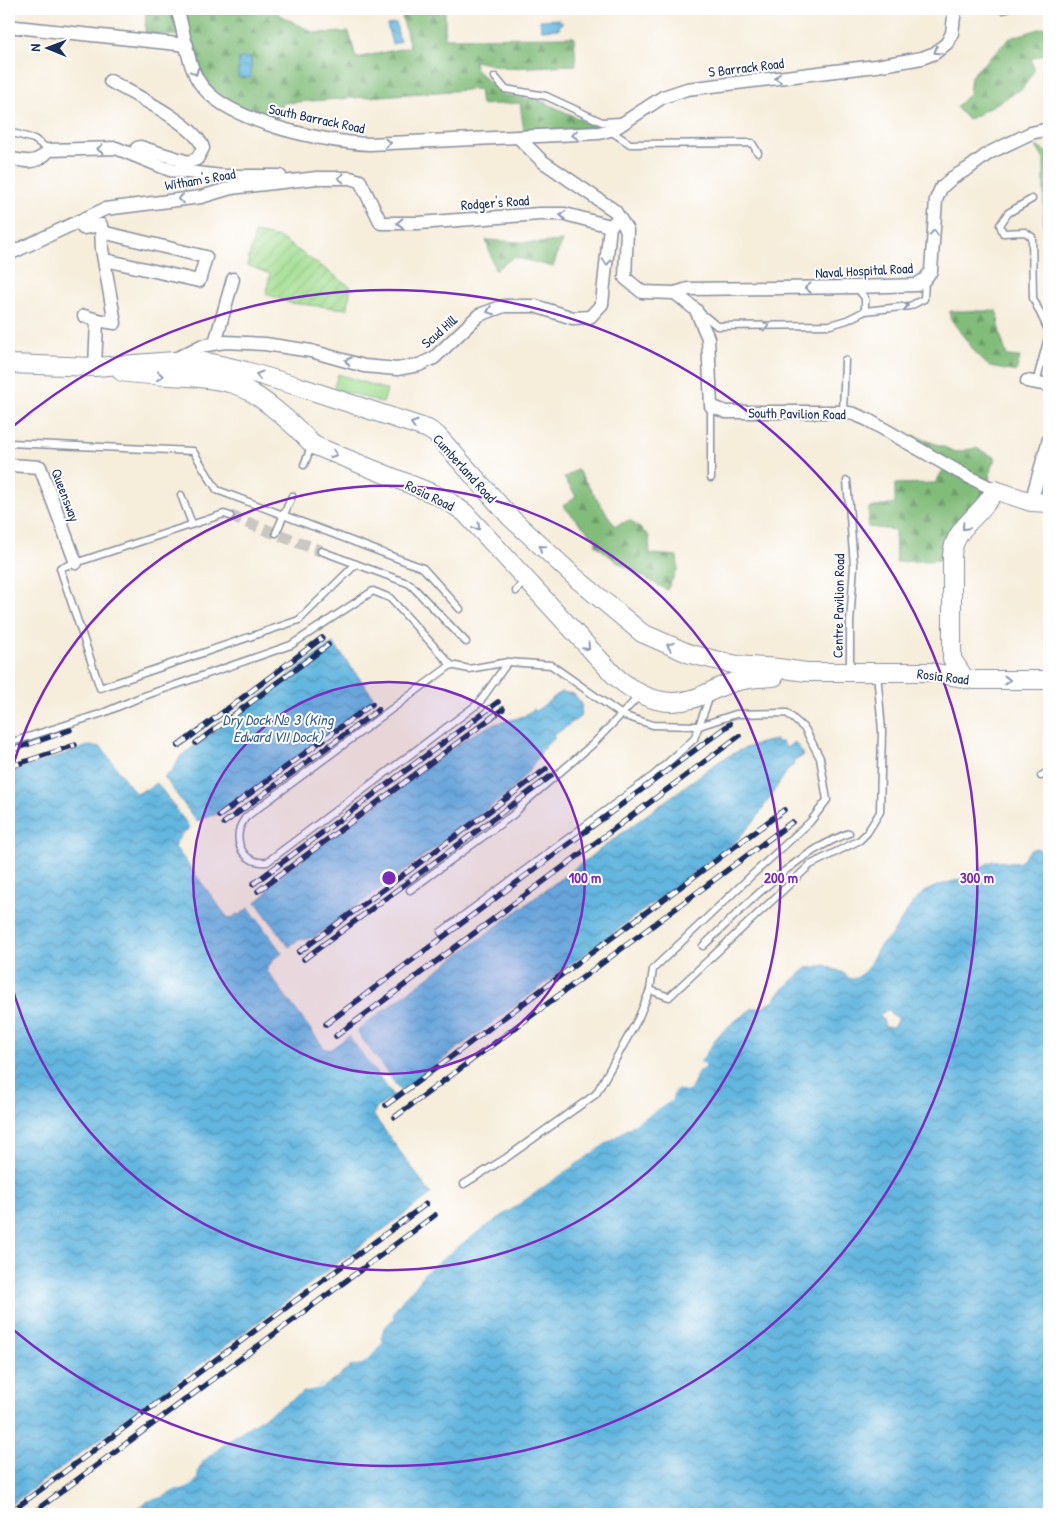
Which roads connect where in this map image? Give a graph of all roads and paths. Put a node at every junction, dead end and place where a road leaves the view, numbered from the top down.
1 (177, 9) edge
2 (955, 9) edge
3 (1001, 9) edge
4 (1007, 9) edge
5 (16, 28) dead end
6 (187, 46) junction
7 (495, 77) dead end
8 (110, 81) dead end
9 (627, 121) junction
10 (1049, 129) edge
11 (609, 130) junction
12 (9, 132) edge
13 (518, 137) junction
14 (49, 150) junction
15 (758, 153) dead end
16 (134, 155) junction
17 (9, 158) edge
18 (317, 178) junction
19 (1032, 199) dead end
20 (79, 221) junction
21 (615, 222) junction
22 (381, 223) joint
23 (102, 232) junction
24 (9, 254) edge
25 (104, 260) junction
26 (233, 279) dead end
27 (925, 279) junction
28 (857, 287) junction
29 (675, 293) junction
30 (696, 310) junction
31 (865, 311) junction
32 (84, 316) dead end
33 (97, 320) junction
34 (717, 326) junction
35 (1049, 333) edge
36 (708, 338) junction
37 (215, 343) junction
38 (845, 360) dead end
39 (170, 361) junction
40 (9, 364) edge
41 (95, 367) junction
42 (1031, 382) joint
43 (1049, 385) edge
44 (711, 406) junction
45 (843, 412) junction
46 (1049, 439) edge
47 (9, 443) edge
48 (312, 444) junction
49 (9, 465) edge
50 (304, 465) dead end
51 (711, 478) dead end
52 (846, 482) dead end
53 (995, 490) junction
54 (182, 495) dead end
55 (292, 496) dead end
56 (1031, 502) junction
57 (1049, 504) edge
58 (230, 516) tunnel mouth
59 (284, 516) junction
60 (192, 524) junction
61 (276, 534) dead end
62 (321, 551) tunnel mouth
63 (76, 563) junction
64 (356, 564) junction
65 (460, 609) dead end
66 (466, 642) dead end
67 (952, 659) junction
68 (716, 661) junction
69 (508, 662) junction
70 (451, 664) junction
71 (850, 671) junction
72 (806, 672) junction
73 (877, 672) junction
74 (931, 672) junction
75 (965, 679) junction
76 (1049, 680) edge
77 (712, 691) junction
78 (641, 694) junction
79 (622, 715) junction
80 (699, 726) junction
81 (9, 743) edge
82 (1049, 771) edge
83 (1041, 776) dead end
84 (849, 832) dead end
85 (410, 890) dead end
86 (441, 932) dead end
87 (703, 946) dead end
88 (650, 990) junction
89 (464, 1184) dead end

1 - 6 street, South Barrack Road
2 -> 9 street, S Barrack Road
3 - 4 lane
5 - 6 street
6 -> 13 street, South Barrack Road
7 - 9 lane
8 - 16 street
9 - 11 street, S Barrack Road
27 -> 10 street, Naval Hospital Road
11 -> 13 street, S Barrack Road
11 - 15 lane
12 - 14 lane
13 - 21 street
16 -> 14 street
14 - 17 street
16 - 18 street
18 -> 20 street, Witham's Road
22 -> 18 street, Witham's Road
19 - 35 lane
20 - 23 street
20 - 24 street, Witham's Road
21 -> 22 street, Rodger's Road
21 - 29 street, Naval Hospital Road
21 -> 37 street, Scud Hill
23 - 25 street
23 - 25 street
25 - 33 street
26 - 37 street
27 - 28 street, Naval Hospital Road
31 -> 27 lane
28 -> 29 street, Naval Hospital Road
28 - 31 lane
29 - 30 street
30 - 34 lane
30 - 36 street
34 -> 31 lane
32 - 33 street
33 - 41 street
34 - 36 lane
35 - 42 lane
36 - 44 street
37 - 39 street, Scud Hill
38 - 45 lane
39 - 41 main road, Rosia Road
68 -> 39 main road, Cumberland Road
40 - 41 main road, Rosia Road
41 -> 48 main road, Rosia Road
42 - 43 street
44 - 45 street, South Pavilion Road
44 - 51 lane
45 - 53 street, South Pavilion Road
46 - 56 street
47 - 59 lane
48 - 50 lane
48 -> 78 main road, Rosia Road
49 - 63 street, Queensway
52 - 71 lane, Centre Pavilion Road
53 - 56 main road, South Pavilion Road
53 -> 67 main road
54 - 60 lane
55 - 59 lane
56 - 57 main road, South Pavilion Road
58 - 60 lane
59 - 61 lane
59 - 65 lane
60 - 63 lane
62 - 64 lane
63 - 64 lane
64 - 66 lane
67 - 74 main road
67 - 75 main road
68 - 72 main road, Rosia Road
68 - 77 main road
69 - 70 lane
69 - 70 lane
69 - 79 lane
70 - 81 lane
71 - 72 main road, Rosia Road
71 - 73 main road, Rosia Road
72 - 77 main road, Rosia Road
73 - 74 main road, Rosia Road
73 - 88 lane
74 - 75 main road, Rosia Road
75 -> 76 main road, Rosia Road
77 - 78 main road, Rosia Road
77 - 80 lane
78 - 79 lane
79 - 80 lane
79 - 85 lane
80 - 86 lane
80 - 88 lane
82 - 83 lane
84 - 87 lane
88 - 89 lane

